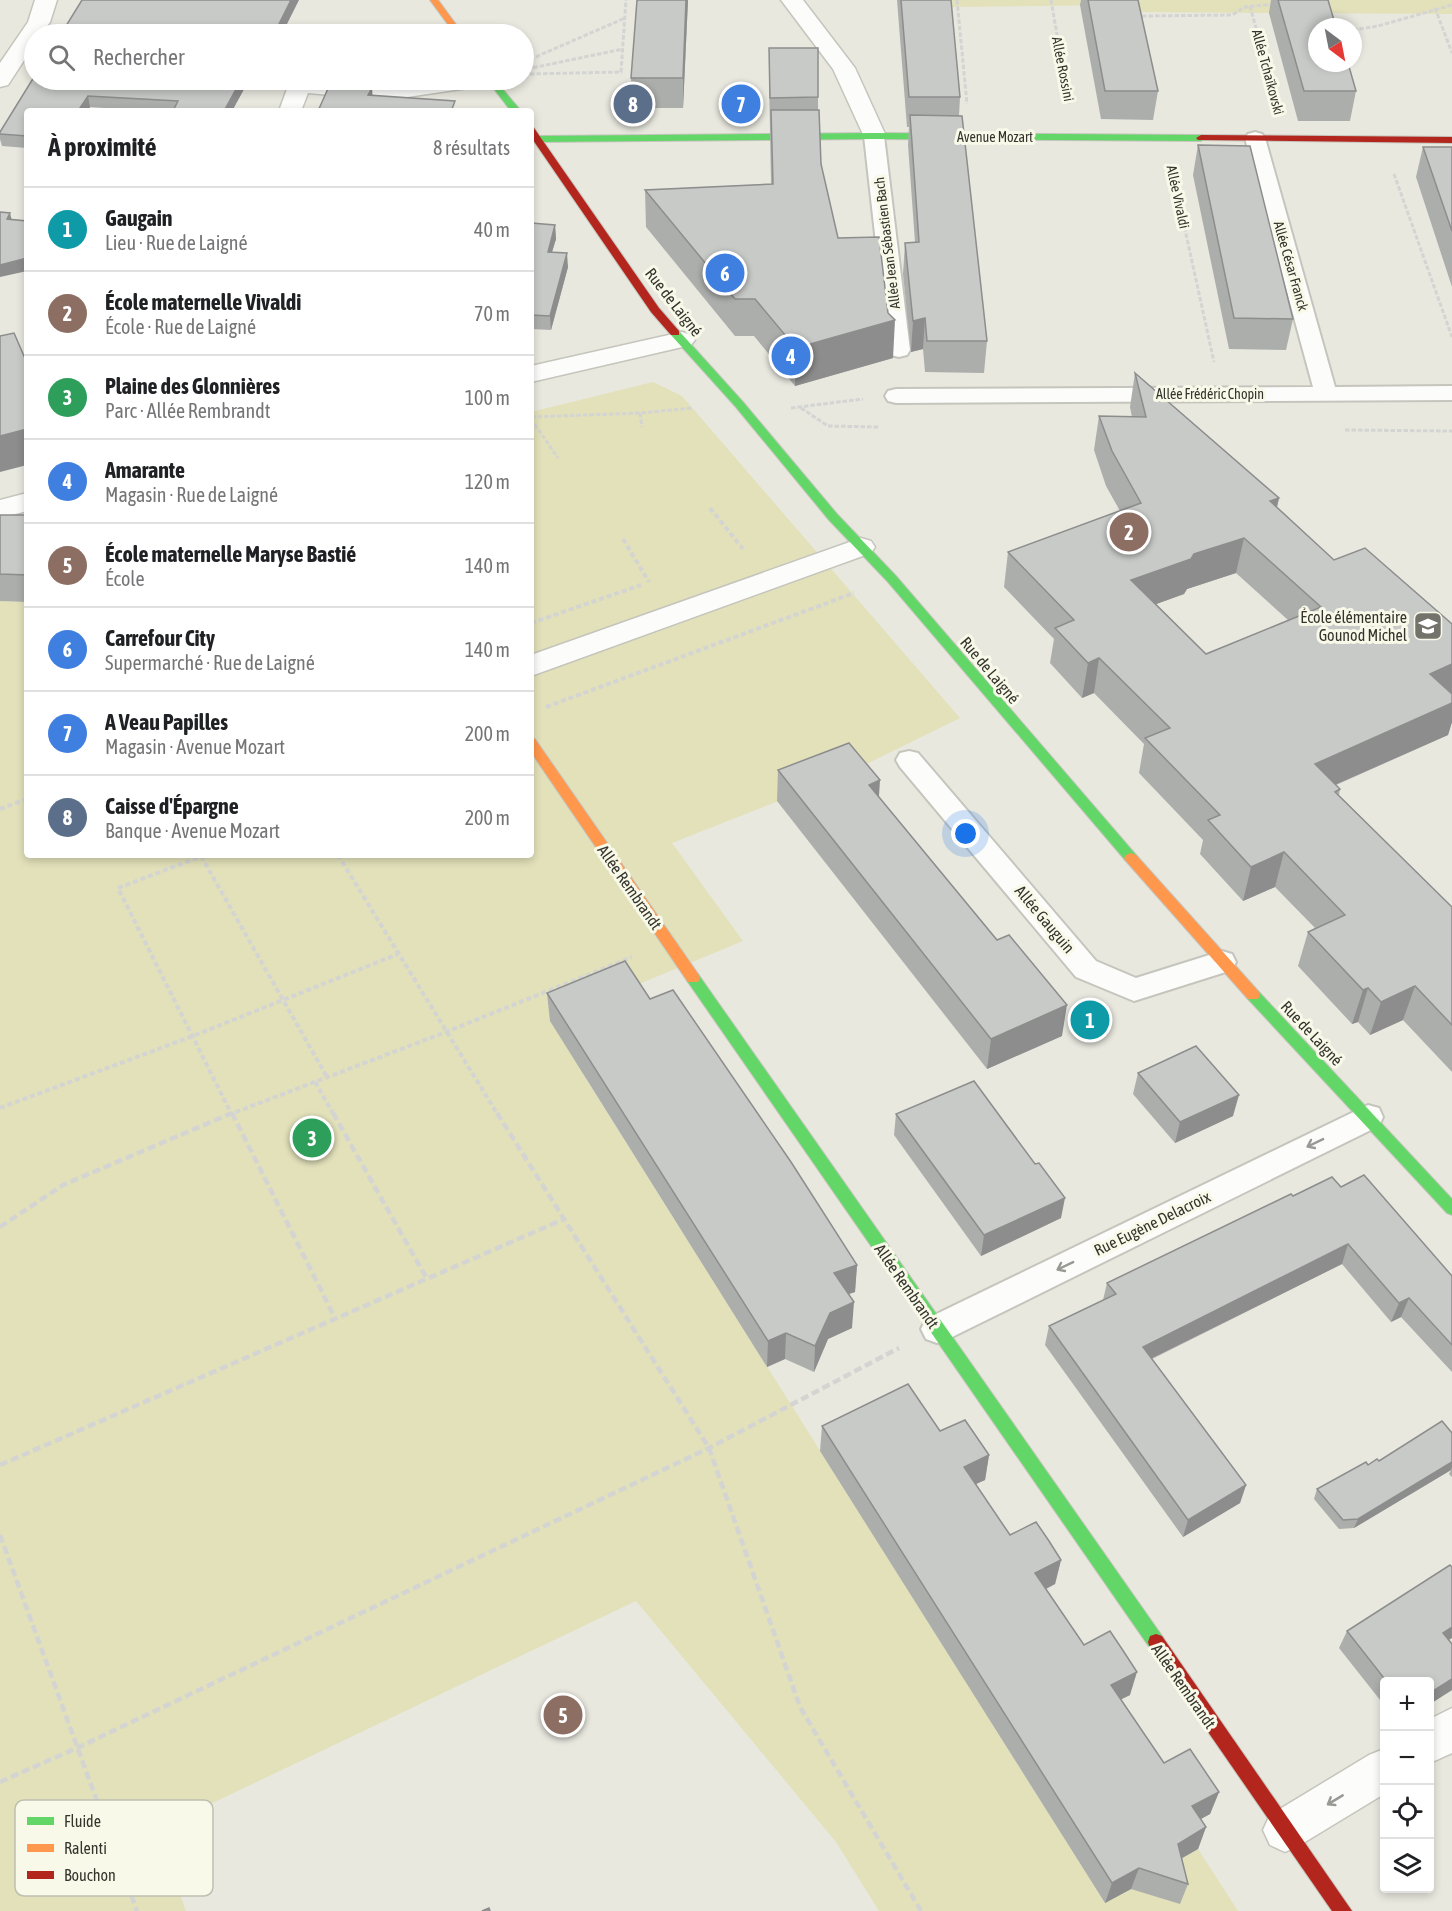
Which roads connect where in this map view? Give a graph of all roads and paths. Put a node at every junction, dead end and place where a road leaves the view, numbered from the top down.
1 (46, 0) edge
2 (434, 0) edge
3 (626, 0) edge
4 (792, 0) edge
5 (957, 0) edge
6 (1051, 0) edge
7 (1275, 4) dead end
8 (1452, 5) edge
9 (1250, 6) junction
10 (1139, 8) edge
11 (1435, 8) junction
12 (625, 18) junction
13 (37, 24) edge
14 (452, 24) edge
15 (1362, 30) edge
16 (24, 35) edge
17 (623, 49) junction
18 (1452, 53) edge
19 (534, 58) edge
20 (534, 67) edge
21 (534, 74) edge
22 (0, 80) edge
23 (298, 90) edge
24 (354, 90) edge
25 (407, 90) edge
26 (499, 90) edge
27 (291, 108) edge
28 (514, 108) edge
29 (535, 135) edge
30 (874, 136) junction
31 (971, 137) junction
32 (1076, 137) junction
33 (1165, 138) junction
34 (1255, 138) junction
35 (1286, 139) junction
36 (1382, 139) junction
37 (1452, 140) edge
38 (1452, 337) edge
39 (682, 340) junction
40 (899, 350) dead end
41 (534, 373) edge
42 (1452, 393) edge
43 (1326, 394) junction
44 (1221, 395) junction
45 (896, 396) dead end
46 (866, 399) dead end
47 (838, 402) dead end
48 (739, 404) junction
49 (640, 413) junction
50 (534, 418) edge
51 (534, 422) edge
52 (642, 427) dead end
53 (558, 458) dead end
54 (24, 503) edge
55 (710, 508) dead end
56 (0, 509) edge
57 (623, 539) dead end
58 (861, 547) junction
59 (743, 549) dead end
60 (892, 579) junction
61 (649, 582) dead end
62 (534, 665) edge
63 (542, 709) dead end
64 (534, 746) edge
65 (909, 760) dead end
66 (24, 801) edge
67 (0, 809) edge
68 (198, 858) edge
69 (204, 858) edge
70 (340, 858) edge
71 (669, 943) junction
72 (398, 954) junction
73 (1222, 962) junction
74 (283, 1001) junction
75 (446, 1032) junction
76 (193, 1036) junction
77 (327, 1077) junction
78 (315, 1082) junction
79 (0, 1108) edge
80 (232, 1113) junction
81 (1368, 1117) junction
82 (1452, 1209) edge
83 (564, 1219) junction
84 (0, 1227) edge
85 (427, 1279) junction
86 (335, 1318) junction
87 (937, 1329) junction
88 (709, 1448) junction
89 (0, 1466) edge
90 (0, 1535) edge
91 (1452, 1729) edge
92 (1434, 1740) edge
93 (79, 1748) junction
94 (1380, 1772) edge
95 (0, 1782) edge
96 (98, 1800) edge
97 (1285, 1830) junction
98 (132, 1896) edge
99 (137, 1911) edge
100 (921, 1911) edge
101 (1343, 1911) edge

1 - 13 street
2 - 14 street
3 - 12 path
4 - 30 street
5 - 31 path
6 - 32 path, Allée Rossini
7 - 9 path
8 - 11 path
9 - 10 path
9 - 35 path, Allée Tchaïkovski
11 - 15 path
11 - 18 path
12 - 17 path
12 - 19 path
16 - 22 street
17 - 20 path
17 - 21 path
23 - 27 street
24 - 25 street
26 - 28 street
29 - 30 street, Avenue Mozart
29 - 39 street, Rue de Laigné
30 - 31 street, Avenue Mozart
30 - 40 lane, Allée Jean Sébastien Bach
31 - 32 street, Avenue Mozart
32 - 33 street, Avenue Mozart
33 - 34 street, Avenue Mozart
33 - 44 path, Allée Vivaldi
34 - 35 street, Avenue Mozart
34 - 43 lane, Allée César Franck
35 - 36 street, Avenue Mozart
36 - 37 street, Avenue Mozart
36 - 38 path
39 - 41 street
39 - 48 street, Rue de Laigné
42 - 43 lane, Allée Frédéric Chopin
43 - 44 lane, Allée Frédéric Chopin
44 - 45 lane, Allée Frédéric Chopin
46 - 47 path
48 - 49 path
48 - 58 street, Rue de Laigné
49 - 50 path
49 - 52 path
51 - 53 path
54 - 56 street
55 - 59 path
57 - 61 path
58 - 60 street, Rue de Laigné
58 - 62 street
60 - 63 path
60 - 73 street, Rue de Laigné
64 - 71 street, Allée Rembrandt
65 - 73 lane, Allée Gauguin
66 - 67 path
68 - 76 path
69 - 74 path
70 - 72 path
71 - 75 path
71 - 87 street, Allée Rembrandt
72 - 74 path
72 - 75 path
73 - 81 street, Rue de Laigné
74 - 76 path
74 - 77 path
75 - 77 path
75 - 83 path
76 - 79 path
76 - 80 path
77 - 78 path
78 - 80 path
78 - 85 path
80 - 84 path
80 - 86 path
81 - 82 street, Rue de Laigné
81 -> 87 lane, Rue Eugène Delacroix
83 - 85 path
83 - 88 path
85 - 86 path
86 - 89 path
87 - 88 path
87 - 97 street, Allée Rembrandt
88 - 93 path
88 - 100 path
90 - 93 path
91 - 92 street
93 - 95 path
93 - 96 path
94 -> 97 street
97 - 101 street, Allée Rembrandt
98 - 99 path

